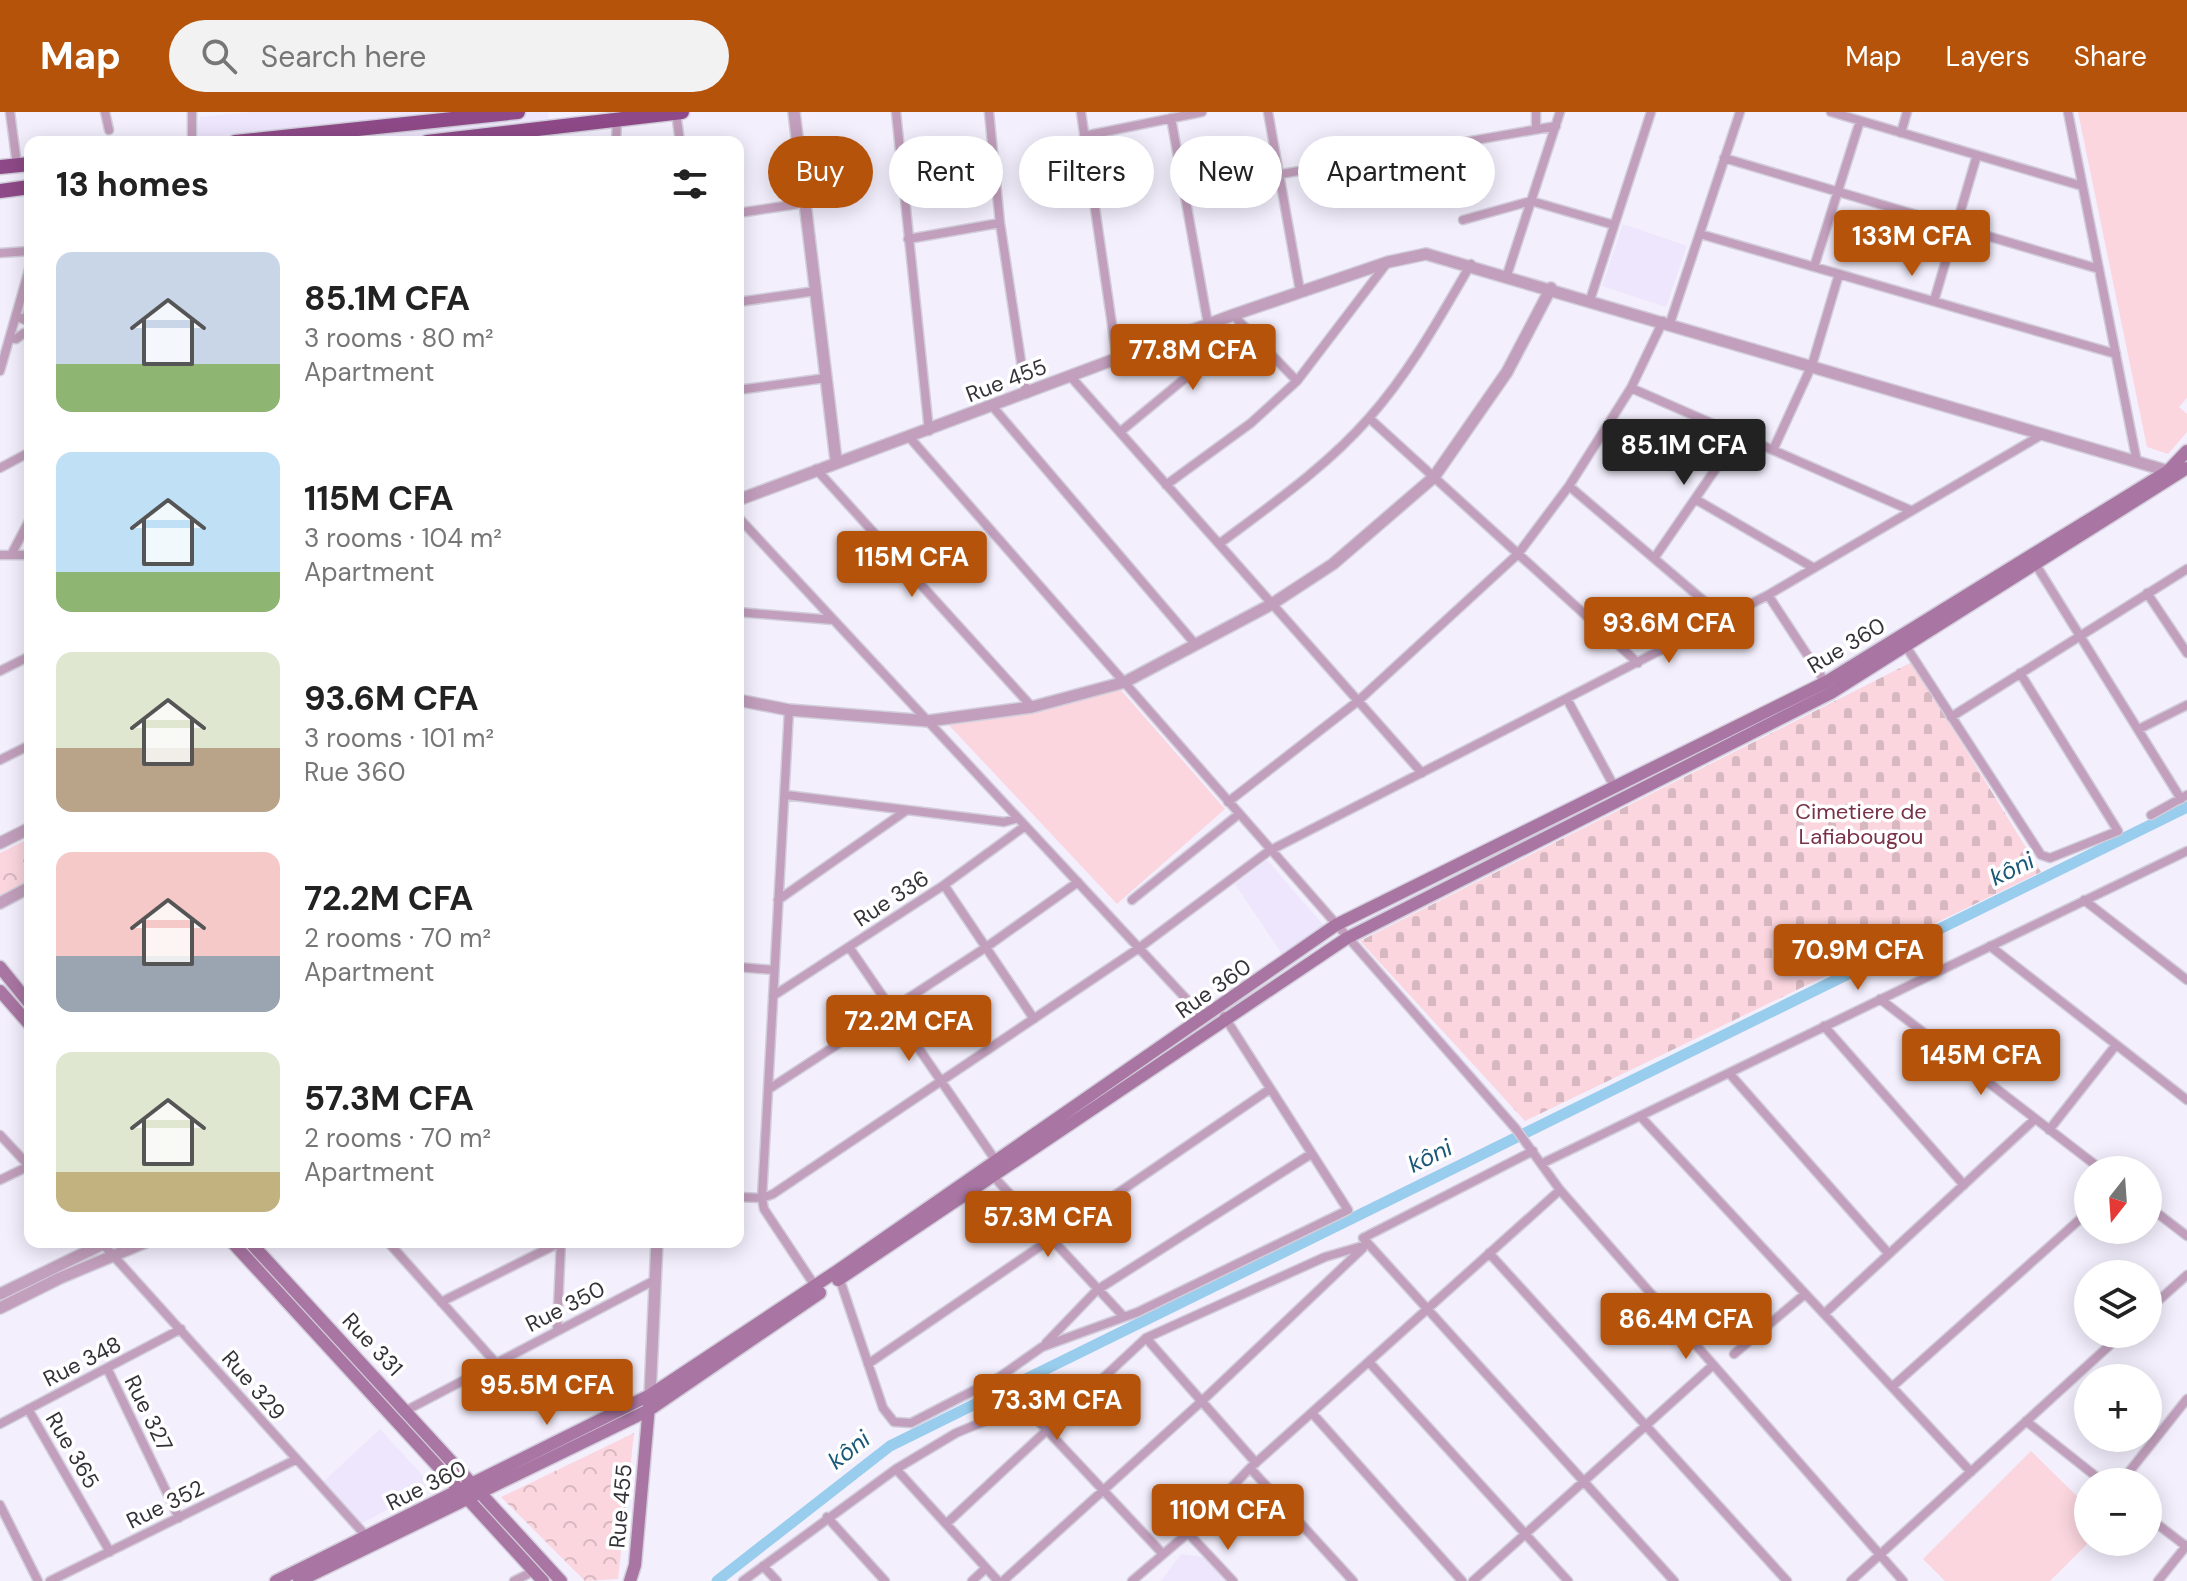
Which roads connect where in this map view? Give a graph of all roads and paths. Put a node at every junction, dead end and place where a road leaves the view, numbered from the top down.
1 (10, 112) edge
2 (105, 112) edge
3 (192, 112) edge
4 (518, 112) edge
5 (679, 112) edge
6 (794, 112) edge
7 (896, 112) edge
8 (989, 112) edge
9 (1081, 112) edge
10 (1202, 112) edge
11 (1268, 112) edge
12 (1536, 112) edge
13 (1560, 112) edge
14 (1651, 112) edge
15 (1740, 112) edge
16 (1831, 112) edge
17 (1907, 112) edge
18 (2068, 112) edge
19 (1171, 118) junction
20 (617, 120) junction
21 (1860, 121) junction
22 (1556, 126) junction
23 (1536, 129) junction
24 (109, 130) dead end
25 (1901, 133) junction
26 (545, 135) edge
27 (192, 136) edge
28 (292, 136) edge
29 (616, 136) edge
30 (680, 136) edge
31 (797, 136) edge
32 (1084, 136) joint
33 (1174, 136) edge
34 (1272, 136) edge
35 (1977, 155) junction
36 (1724, 158) junction
37 (24, 164) edge
38 (0, 167) edge
39 (1282, 173) edge
40 (2082, 186) junction
41 (24, 188) edge
42 (0, 191) edge
43 (1282, 191) edge
44 (1839, 192) junction
45 (1531, 201) junction
46 (772, 208) edge
47 (806, 208) edge
48 (1095, 208) edge
49 (1187, 208) edge
50 (744, 212) edge
51 (1463, 220) dead end
52 (1000, 223) junction
53 (1614, 225) junction
54 (1956, 227) junction
55 (1700, 234) junction
56 (908, 239) junction
57 (24, 251) edge
58 (0, 253) edge
59 (1388, 262) junction
60 (1471, 264) junction
61 (1814, 267) junction
62 (2099, 269) junction
63 (1839, 274) junction
64 (1507, 275) junction
65 (24, 287) edge
66 (1551, 288) junction
67 (816, 291) junction
68 (1300, 291) junction
69 (1590, 300) junction
70 (744, 301) edge
71 (1934, 301) junction
72 (1233, 315) junction
73 (16, 316) junction
74 (24, 320) edge
75 (1667, 322) junction
76 (1208, 324) junction
77 (1246, 328) junction
78 (24, 333) edge
79 (10, 338) junction
80 (2116, 354) junction
81 (1117, 359) junction
82 (1812, 365) junction
83 (0, 371) edge
84 (1071, 377) junction
85 (826, 378) junction
86 (1297, 381) junction
87 (1631, 388) junction
88 (744, 389) edge
89 (1026, 394) junction
90 (993, 407) junction
91 (1369, 418) junction
92 (929, 431) junction
93 (1120, 432) junction
94 (2043, 434) junction
95 (1739, 435) junction
96 (910, 438) junction
97 (1773, 450) junction
98 (2187, 451) edge
99 (24, 455) edge
100 (836, 460) junction
101 (2137, 462) junction
102 (0, 468) edge
103 (2187, 468) edge
104 (816, 469) junction
105 (2170, 474) junction
106 (1434, 477) junction
107 (1166, 485) junction
108 (1569, 486) junction
109 (744, 498) edge
110 (1695, 499) junction
111 (1910, 510) junction
112 (744, 523) edge
113 (24, 530) edge
114 (1219, 544) junction
115 (1518, 554) junction
116 (0, 555) edge
117 (11, 555) junction
118 (24, 556) edge
119 (1655, 557) junction
120 (2036, 565) junction
121 (1814, 568) junction
122 (2187, 569) edge
123 (2147, 593) junction
124 (1768, 595) junction
125 (1272, 604) junction
126 (744, 612) edge
127 (1724, 618) junction
128 (834, 620) junction
129 (2081, 635) junction
130 (1196, 645) junction
131 (1907, 648) junction
132 (2187, 653) edge
133 (24, 659) edge
134 (1638, 663) junction
135 (0, 671) edge
136 (2020, 673) junction
137 (1125, 682) junction
138 (1828, 687) junction
139 (1567, 699) junction
140 (744, 701) edge
141 (1358, 701) junction
142 (2187, 705) edge
143 (1032, 707) junction
144 (789, 710) junction
145 (1951, 717) junction
146 (928, 721) junction
147 (2139, 729) junction
148 (24, 748) edge
149 (0, 760) edge
150 (1422, 773) junction
151 (1615, 788) junction
152 (786, 795) junction
153 (2184, 797) edge
154 (1228, 802) junction
155 (907, 810) junction
156 (1239, 814) junction
157 (2151, 815) dead end
158 (1021, 822) junction
159 (24, 831) edge
160 (0, 843) edge
161 (1269, 851) junction
162 (2186, 853) edge
163 (1078, 882) junction
164 (944, 885) junction
165 (24, 890) edge
166 (778, 900) junction
167 (1132, 900) dead end
168 (2084, 900) junction
169 (0, 903) edge
170 (1336, 925) junction
171 (1347, 938) junction
172 (1990, 946) junction
173 (849, 947) junction
174 (985, 948) junction
175 (1139, 948) junction
176 (0, 967) edge
177 (744, 968) edge
178 (774, 970) junction
179 (2187, 980) edge
180 (24, 989) edge
181 (0, 991) edge
182 (773, 996) junction
183 (1880, 999) junction
184 (892, 1009) junction
185 (1219, 1009) junction
186 (24, 1018) edge
187 (1204, 1018) junction
188 (1034, 1019) junction
189 (1226, 1020) junction
190 (1824, 1026) junction
191 (2116, 1045) junction
192 (1729, 1073) junction
193 (940, 1079) junction
194 (769, 1089) junction
195 (1270, 1089) junction
196 (2187, 1100) edge
197 (1640, 1116) junction
198 (2035, 1119) junction
199 (2049, 1130) junction
200 (0, 1135) edge
201 (1533, 1151) junction
202 (1311, 1154) junction
203 (2083, 1156) edge
204 (24, 1161) edge
205 (996, 1161) junction
206 (1543, 1163) junction
207 (24, 1168) edge
208 (994, 1177) junction
209 (0, 1180) edge
210 (1964, 1185) junction
211 (1560, 1190) junction
212 (744, 1197) edge
213 (762, 1198) junction
214 (2162, 1217) edge
215 (2074, 1224) edge
216 (2187, 1236) edge
217 (1052, 1239) junction
218 (1366, 1245) junction
219 (94, 1248) edge
220 (108, 1248) edge
221 (133, 1248) edge
222 (238, 1248) edge
223 (256, 1248) edge
224 (393, 1248) edge
225 (549, 1248) edge
226 (561, 1248) edge
227 (657, 1248) edge
228 (1489, 1253) junction
229 (1889, 1254) junction
230 (115, 1256) junction
231 (838, 1275) junction
232 (2187, 1275) edge
233 (655, 1280) junction
234 (815, 1286) junction
235 (1097, 1290) junction
236 (0, 1294) edge
237 (1805, 1294) junction
238 (2162, 1297) edge
239 (441, 1302) junction
240 (0, 1308) edge
241 (1426, 1311) junction
242 (1824, 1314) junction
243 (1124, 1317) junction
244 (181, 1329) junction
245 (557, 1330) junction
246 (1146, 1338) junction
247 (1042, 1347) junction
248 (2107, 1348) edge
249 (1734, 1354) dead end
250 (495, 1362) junction
251 (1369, 1362) junction
252 (868, 1364) junction
253 (1712, 1366) junction
254 (107, 1368) junction
255 (1000, 1380) junction
256 (1892, 1387) junction
257 (650, 1395) junction
258 (2187, 1399) edge
259 (1202, 1401) junction
260 (1024, 1405) junction
261 (28, 1409) junction
262 (407, 1410) junction
263 (649, 1410) junction
264 (1312, 1413) junction
265 (2026, 1421) junction
266 (0, 1424) edge
267 (1646, 1425) junction
268 (1046, 1430) junction
269 (295, 1460) junction
270 (1253, 1466) junction
271 (2085, 1468) edge
272 (2132, 1468) edge
273 (896, 1469) junction
274 (1971, 1472) junction
275 (1583, 1482) junction
276 (476, 1488) junction
277 (1103, 1490) junction
278 (464, 1495) junction
279 (0, 1505) edge
280 (827, 1517) junction
281 (179, 1518) junction
282 (946, 1524) junction
283 (2162, 1527) edge
284 (1188, 1533) junction
285 (1525, 1534) junction
286 (367, 1537) junction
287 (2187, 1546) edge
288 (110, 1552) junction
289 (1162, 1553) junction
290 (1879, 1556) junction
291 (763, 1566) junction
292 (986, 1568) junction
293 (538, 1576) edge
294 (1137, 1579) edge
295 (38, 1581) edge
296 (50, 1581) edge
297 (276, 1581) edge
298 (299, 1581) edge
299 (514, 1581) edge
300 (561, 1581) edge
301 (633, 1581) edge
302 (743, 1581) edge
303 (777, 1581) edge
304 (885, 1581) edge
305 (972, 1581) edge
306 (1000, 1581) edge
307 (1233, 1581) edge
308 (1353, 1581) edge
309 (1462, 1581) edge
310 (1473, 1581) edge
311 (1568, 1581) edge
312 (1674, 1581) edge
313 (1787, 1581) edge
314 (1851, 1581) edge
315 (1903, 1581) edge
316 (2158, 1581) edge

1 - 37 street
2 - 24 street
3 - 27 street
4 - 28 highway
5 - 20 highway
5 - 30 street
6 - 31 street
7 - 56 street
8 - 52 street
9 - 32 street
10 - 19 street
11 - 34 street
12 - 23 street
13 - 22 street
14 - 53 street
15 - 36 street
16 - 21 street
17 - 25 street
18 - 40 street
19 - 32 street
19 - 33 street
20 - 26 highway
20 - 29 street
21 - 25 street
21 - 44 street
22 - 23 street
22 - 45 street
23 - 39 street
25 - 35 street
35 - 40 street
35 - 54 street
36 - 44 street
36 - 55 street
37 - 38 highway
40 - 62 street
41 - 42 highway
43 - 68 street
44 - 54 street
44 - 61 street
45 - 51 street
45 - 53 street
45 - 64 street
46 - 50 street
47 - 67 street
48 - 81 street
49 - 76 street
52 - 56 street
52 - 89 street
53 - 69 street
54 - 62 street
54 - 71 street
55 - 61 street
55 - 75 street
56 - 92 street
57 - 58 street
59 - 60 street, Rue 455
59 - 68 street, Rue 455
59 - 86 street
60 - 64 street
60 - 91 street
61 - 63 street
62 - 80 street
63 - 71 street
63 - 82 street
64 - 66 street
65 - 73 street
66 - 69 street
66 - 106 street
67 - 70 street
67 - 85 street
68 - 72 street, Rue 455
69 - 75 street
71 - 80 street
72 - 76 street, Rue 455
72 - 77 street
73 - 74 street
73 - 79 street
75 - 82 street
75 - 87 street
76 - 81 street, Rue 455
77 - 86 street
77 - 93 street
78 - 79 street
79 - 83 street
80 - 101 street
81 - 84 street, Rue 455
82 - 94 street
82 - 97 street
84 - 89 street, Rue 455
84 - 93 street
85 - 88 street
85 - 100 street
86 - 107 street
87 - 95 street
87 - 108 street
89 - 90 street, Rue 455
90 - 92 street, Rue 455
90 - 130 street
91 - 106 street
91 - 114 street
92 - 96 street, Rue 455
93 - 107 street
94 - 101 street
94 - 111 street
95 - 97 street
95 - 110 street
96 - 100 street, Rue 455
96 - 137 street
97 - 111 street
98 - 105 main road, Rue 360
99 - 102 street
100 - 104 street, Rue 455
101 - 105 street
103 - 105 main road, Rue 360
104 - 109 street, Rue 455
104 - 143 street
105 - 120 main road, Rue 360
105 - 138 main road, Rue 360
106 - 115 street
106 - 125 street
107 - 114 street
108 - 115 street
108 - 119 street
110 - 119 street
110 - 121 street
111 - 121 street
112 - 128 street
113 - 117 street
114 - 125 street
115 - 134 street
115 - 141 street
116 - 117 street
117 - 118 street
119 - 127 street
120 - 129 street
120 - 131 main road, Rue 360
121 - 124 street
122 - 123 street
123 - 129 street
123 - 132 street
124 - 127 street
124 - 138 street
125 - 130 street
125 - 141 street
126 - 128 street
127 - 134 street
128 - 146 street
129 - 136 street
129 - 147 street
130 - 137 street
131 - 138 main road, Rue 360
131 - 145 street
133 - 135 street
134 - 139 street
136 - 145 street
136 - 145 street
137 - 143 street
137 - 154 street
138 - 151 main road, Rue 360
138 - 171 main road, Rue 360
139 - 150 street
139 - 151 street
140 - 144 street
141 - 150 street
141 - 154 street
142 - 147 street
143 - 146 street
144 - 146 street
144 - 152 street
146 - 158 street
147 - 153 street
148 - 149 street
150 - 161 street
151 - 170 main road, Rue 360
152 - 155 street
152 - 166 street
153 - 157 street
154 - 156 street
155 - 158 street
155 - 166 street
156 - 161 street
156 - 167 street
158 - 163 street
158 - 164 street, Rue 336
159 - 160 street
161 - 170 street
161 - 175 street
162 - 168 street
163 - 174 street
163 - 175 street
164 - 173 street, Rue 336
164 - 174 street
165 - 169 street
166 - 178 street
168 - 172 street
168 - 179 street
170 - 171 street
170 - 185 main road, Rue 360
171 - 189 main road, Rue 360
171 - 201 street
172 - 183 street
172 - 191 street
173 - 182 street, Rue 336
173 - 184 street
174 - 184 street
174 - 188 street
175 - 187 street
175 - 188 street
176 - 180 main road
177 - 178 street
178 - 182 street
181 - 186 main road
182 - 194 street
183 - 190 street
183 - 198 street
184 - 193 street
184 - 194 street
185 - 187 main road, Rue 360
185 - 189 street
187 - 205 main road, Rue 360
188 - 193 street
189 - 195 street
189 - 208 main road, Rue 360
190 - 192 street
190 - 210 street
191 - 196 street
191 - 199 street
192 - 197 street
192 - 229 street
193 - 205 street
193 - 213 street
194 - 213 street
195 - 202 street
195 - 217 street
197 - 206 street
197 - 237 street
198 - 199 street
198 - 210 street
199 - 203 street
200 - 204 street
201 - 206 street
201 - 218 street
202 - 235 street
202 - 243 street
205 - 231 main road, Rue 360
206 - 211 street
207 - 209 street
208 - 217 street
208 - 231 main road, Rue 360
210 - 229 street
211 - 228 street
211 - 253 street
212 - 213 street
213 - 234 street
214 - 216 street
215 - 256 street
217 - 235 street
217 - 252 street
218 - 241 street
218 - 246 street
218 - 259 street
219 - 236 street
220 - 230 street, Rue 329
221 - 230 street
222 - 278 main road, Rue 331
223 - 262 main road, Rue 331
224 - 239 street
225 - 239 street
226 - 245 street
227 - 233 street, Rue 455
228 - 241 street
228 - 267 street
229 - 242 street
230 - 240 street
230 - 244 street, Rue 329
231 - 234 main road, Rue 360
231 - 252 street
231 - 263 main road, Rue 360
232 - 238 street
233 - 245 street, Rue 350
233 - 257 street, Rue 455
234 - 257 main road, Rue 360
235 - 243 street
235 - 247 street
237 - 242 street
237 - 249 street
239 - 250 street
241 - 251 street
241 - 275 street
242 - 256 street
243 - 247 street
244 - 254 street, Rue 348
244 - 269 street, Rue 329
245 - 250 street, Rue 350
246 - 259 street
246 - 268 street
247 - 255 street
248 - 265 street
250 - 262 street, Rue 350
251 - 264 street
251 - 285 street
252 - 255 street
253 - 267 street
253 - 290 street
254 - 261 street, Rue 348
254 - 281 street, Rue 327
255 - 260 street
256 - 274 street
257 - 263 main road, Rue 455
257 - 276 main road, Rue 360
258 - 272 street
259 - 270 street
259 - 277 street
260 - 268 street
260 - 273 street
261 - 266 street, Rue 348
261 - 288 street, Rue 365
262 - 276 main road, Rue 331
263 - 276 main road, Rue 360
263 - 301 main road, Rue 455
264 - 270 street
264 - 309 street
265 - 271 street
265 - 274 street
267 - 275 street
267 - 313 street
268 - 277 street
268 - 282 street
269 - 281 street, Rue 352
269 - 286 street, Rue 329
270 - 284 street
270 - 308 street
273 - 280 street
273 - 282 street
274 - 290 street
275 - 285 street
275 - 312 street
276 - 278 main road, Rue 360
276 - 300 main road, Rue 331
277 - 289 street
277 - 306 street
278 - 286 main road, Rue 360
278 - 293 main road, Rue 331
278 - 298 main road
279 - 295 street
280 - 291 street
280 - 304 street
281 - 288 street, Rue 352
282 - 292 street
283 - 287 street
284 - 289 street
284 - 307 street
285 - 310 street
285 - 311 street
286 - 297 main road, Rue 360
287 - 316 street
288 - 296 street, Rue 352
289 - 294 street
290 - 314 street
290 - 315 street
291 - 302 street
291 - 303 street
292 - 305 street
292 - 306 street
293 - 299 street

